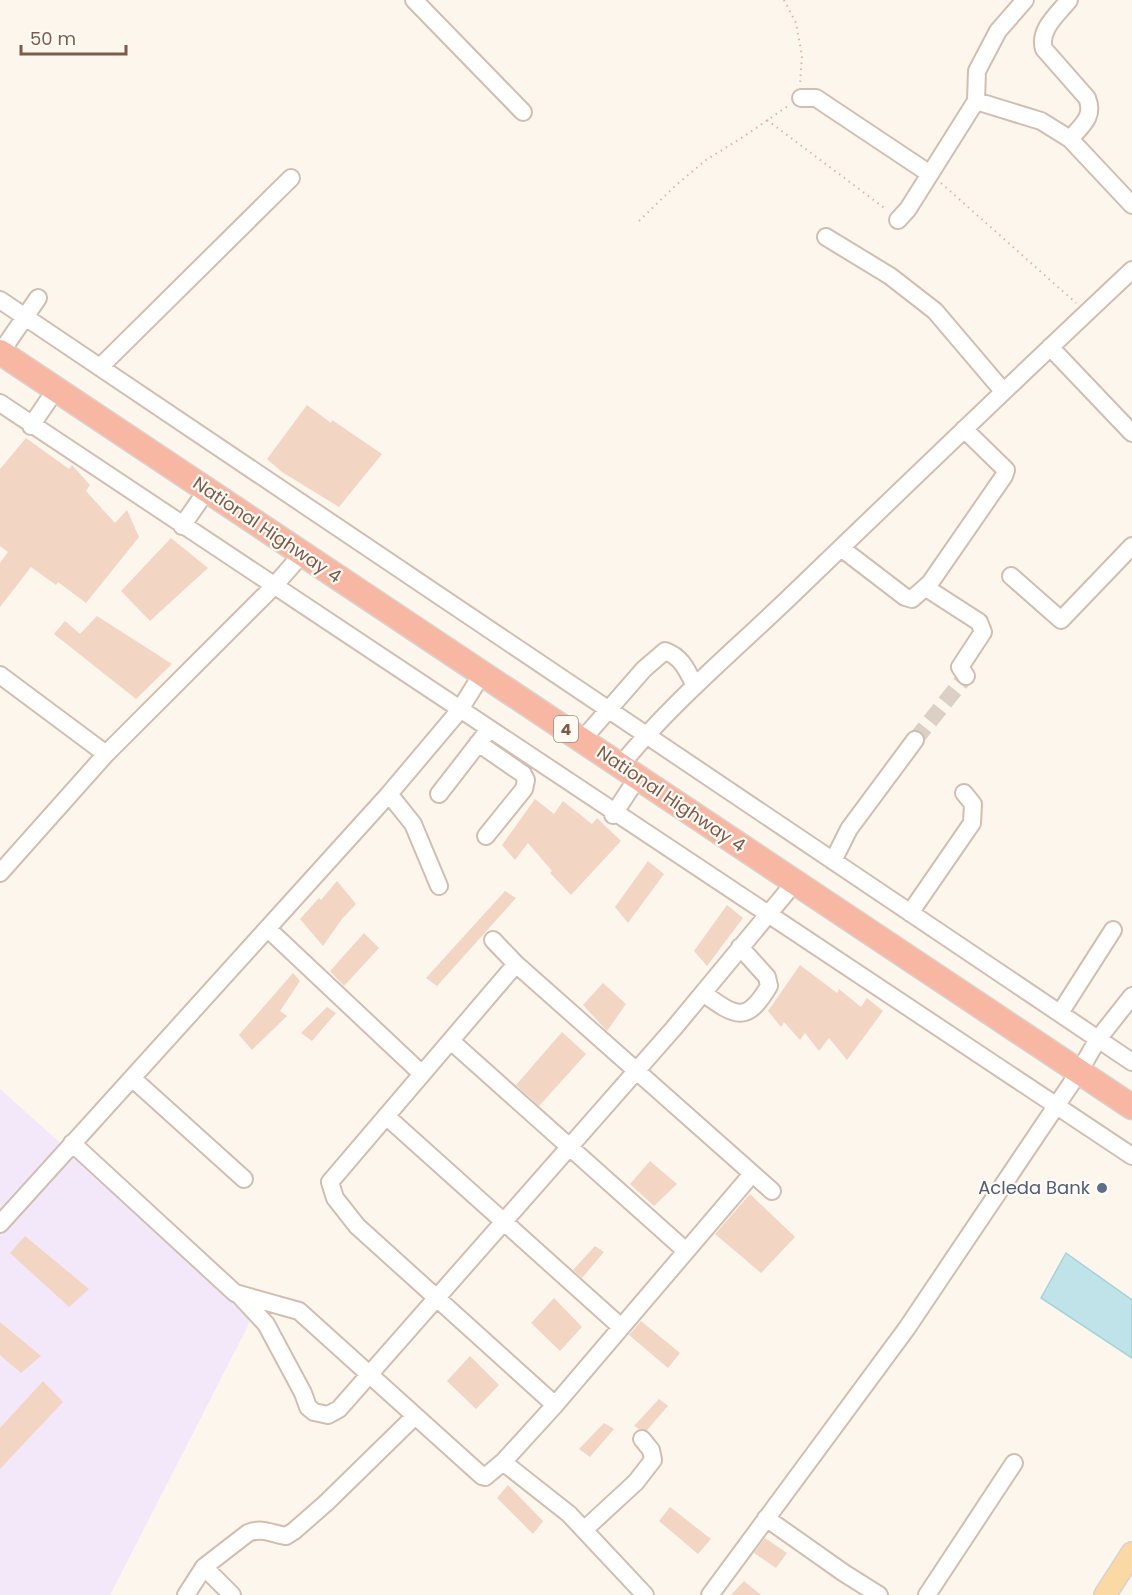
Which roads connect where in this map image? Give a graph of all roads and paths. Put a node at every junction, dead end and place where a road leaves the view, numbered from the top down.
1 (414, 0) edge
2 (784, 0) edge
3 (1025, 0) edge
4 (1069, 0) edge
5 (801, 98) junction
6 (976, 101) junction
7 (523, 112) dead end
8 (767, 120) junction
9 (1070, 139) junction
10 (930, 174) junction
11 (291, 178) dead end
12 (1132, 206) edge
13 (898, 220) joint
14 (639, 221) dead end
15 (826, 237) dead end
16 (1132, 270) edge
17 (38, 298) dead end
18 (0, 300) edge
19 (1087, 312) junction
20 (25, 317) junction
21 (1050, 347) junction
22 (0, 352) edge
23 (100, 368) junction
24 (56, 389) junction
25 (1003, 391) junction
26 (0, 403) edge
27 (32, 425) junction
28 (964, 429) junction
29 (1132, 433) edge
30 (207, 490) junction
31 (182, 525) junction
32 (1132, 546) edge
33 (841, 548) junction
34 (303, 554) junction
35 (1011, 576) dead end
36 (930, 583) junction
37 (275, 585) junction
38 (482, 674) junction
39 (0, 675) edge
40 (966, 676) tunnel mouth
41 (694, 686) junction
42 (460, 709) junction
43 (608, 710) junction
44 (489, 728) junction
45 (645, 735) junction
46 (582, 740) junction
47 (915, 740) tunnel mouth
48 (478, 743) junction
49 (106, 754) junction
50 (629, 772) junction
51 (964, 793) dead end
52 (389, 794) junction
53 (439, 794) dead end
54 (614, 813) junction
55 (486, 836) dead end
56 (833, 861) junction
57 (0, 873) edge
58 (795, 882) junction
59 (439, 886) dead end
60 (910, 913) junction
61 (768, 914) junction
62 (268, 929) junction
63 (1113, 930) dead end
64 (493, 940) dead end
65 (740, 947) junction
66 (516, 964) junction
67 (703, 993) junction
68 (1132, 996) edge
69 (1060, 1014) junction
70 (1098, 1039) junction
71 (451, 1041) junction
72 (1132, 1062) edge
73 (637, 1071) junction
74 (1079, 1072) junction
75 (422, 1074) junction
76 (132, 1077) junction
77 (1056, 1106) junction
78 (1132, 1107) edge
79 (386, 1116) junction
80 (72, 1143) junction
81 (570, 1148) junction
82 (1132, 1156) edge
83 (752, 1174) junction
84 (244, 1179) dead end
85 (772, 1191) dead end
86 (504, 1222) junction
87 (0, 1224) edge
88 (686, 1251) junction
89 (238, 1294) junction
90 (437, 1298) junction
91 (621, 1327) junction
92 (369, 1375) junction
93 (555, 1405) junction
94 (415, 1416) junction
95 (642, 1439) dead end
96 (503, 1462) junction
97 (1014, 1463) dead end
98 (766, 1518) junction
99 (584, 1530) junction
100 (1132, 1553) edge
101 (204, 1567) junction
102 (186, 1595) edge
103 (232, 1595) edge
104 (645, 1595) edge
105 (710, 1595) edge
106 (879, 1595) edge
107 (927, 1595) edge
108 (1105, 1595) edge

1 - 7 street
2 - 5 path
3 - 6 street
4 - 9 street
5 - 8 path
5 - 10 street
6 - 9 street
6 - 10 street
8 - 13 path
8 - 14 path
9 - 12 street
10 - 13 street
10 - 19 path
11 - 23 street
15 - 25 street
16 - 19 street
17 - 20 street
18 - 20 street
19 - 21 street
20 - 22 street
20 - 23 street
21 - 25 street
21 - 29 street
22 - 24 highway, National Highway 4 / 4
23 - 43 street
24 - 27 street
24 - 30 highway, National Highway 4 / 4
25 - 28 street
26 - 27 street
27 - 31 street
28 - 33 street
28 - 36 street
30 - 31 street
30 - 34 highway, National Highway 4 / 4
31 - 37 street
32 - 35 street
33 - 36 street
33 - 41 street
34 - 37 street
34 - 38 highway, National Highway 4 / 4
36 - 40 street
37 - 42 street
37 - 49 street
38 - 42 street
38 - 46 highway, National Highway 4 / 4
39 - 49 street
41 - 43 street
41 - 45 street
42 - 44 street
42 - 52 street
43 - 45 street
43 - 46 street
44 - 48 street
44 - 54 street
45 - 50 street
45 - 56 street
46 - 50 highway, National Highway 4 / 4
47 - 56 street
48 - 53 street
48 - 55 street
49 - 57 street
50 - 54 street
50 - 58 highway, National Highway 4 / 4
51 - 60 street
52 - 59 street
52 - 62 street
54 - 61 street
56 - 60 street
58 - 61 street
58 - 74 highway, National Highway 4 / 4
60 - 69 street
61 - 65 street
61 - 77 street
62 - 75 street
62 - 76 street
63 - 69 street
64 - 66 street
65 - 67 street
65 - 67 street
66 - 71 street
66 - 73 street
67 - 73 street
68 - 70 street
69 - 70 street
70 - 72 street
70 - 74 street
71 - 75 street
71 - 81 street
73 - 81 street
73 - 83 street
74 - 77 street
74 - 78 highway, National Highway 4 / 4
75 - 79 street
76 - 80 street
76 - 84 street
77 - 82 street
77 - 98 street
79 - 86 street
79 - 90 street
80 - 87 street
80 - 89 street
81 - 86 street
81 - 88 street
83 - 85 street
83 - 88 street
86 - 90 street
86 - 91 street
88 - 91 street
89 - 92 street
89 - 92 street
90 - 92 street
90 - 93 street
91 - 93 street
92 - 94 street
93 - 96 street
94 - 96 street
94 - 101 street
95 - 99 street
96 - 99 street
97 - 107 street
98 - 105 street
98 - 106 street
99 - 104 street
100 - 108 main road
101 - 102 street
101 - 103 street

